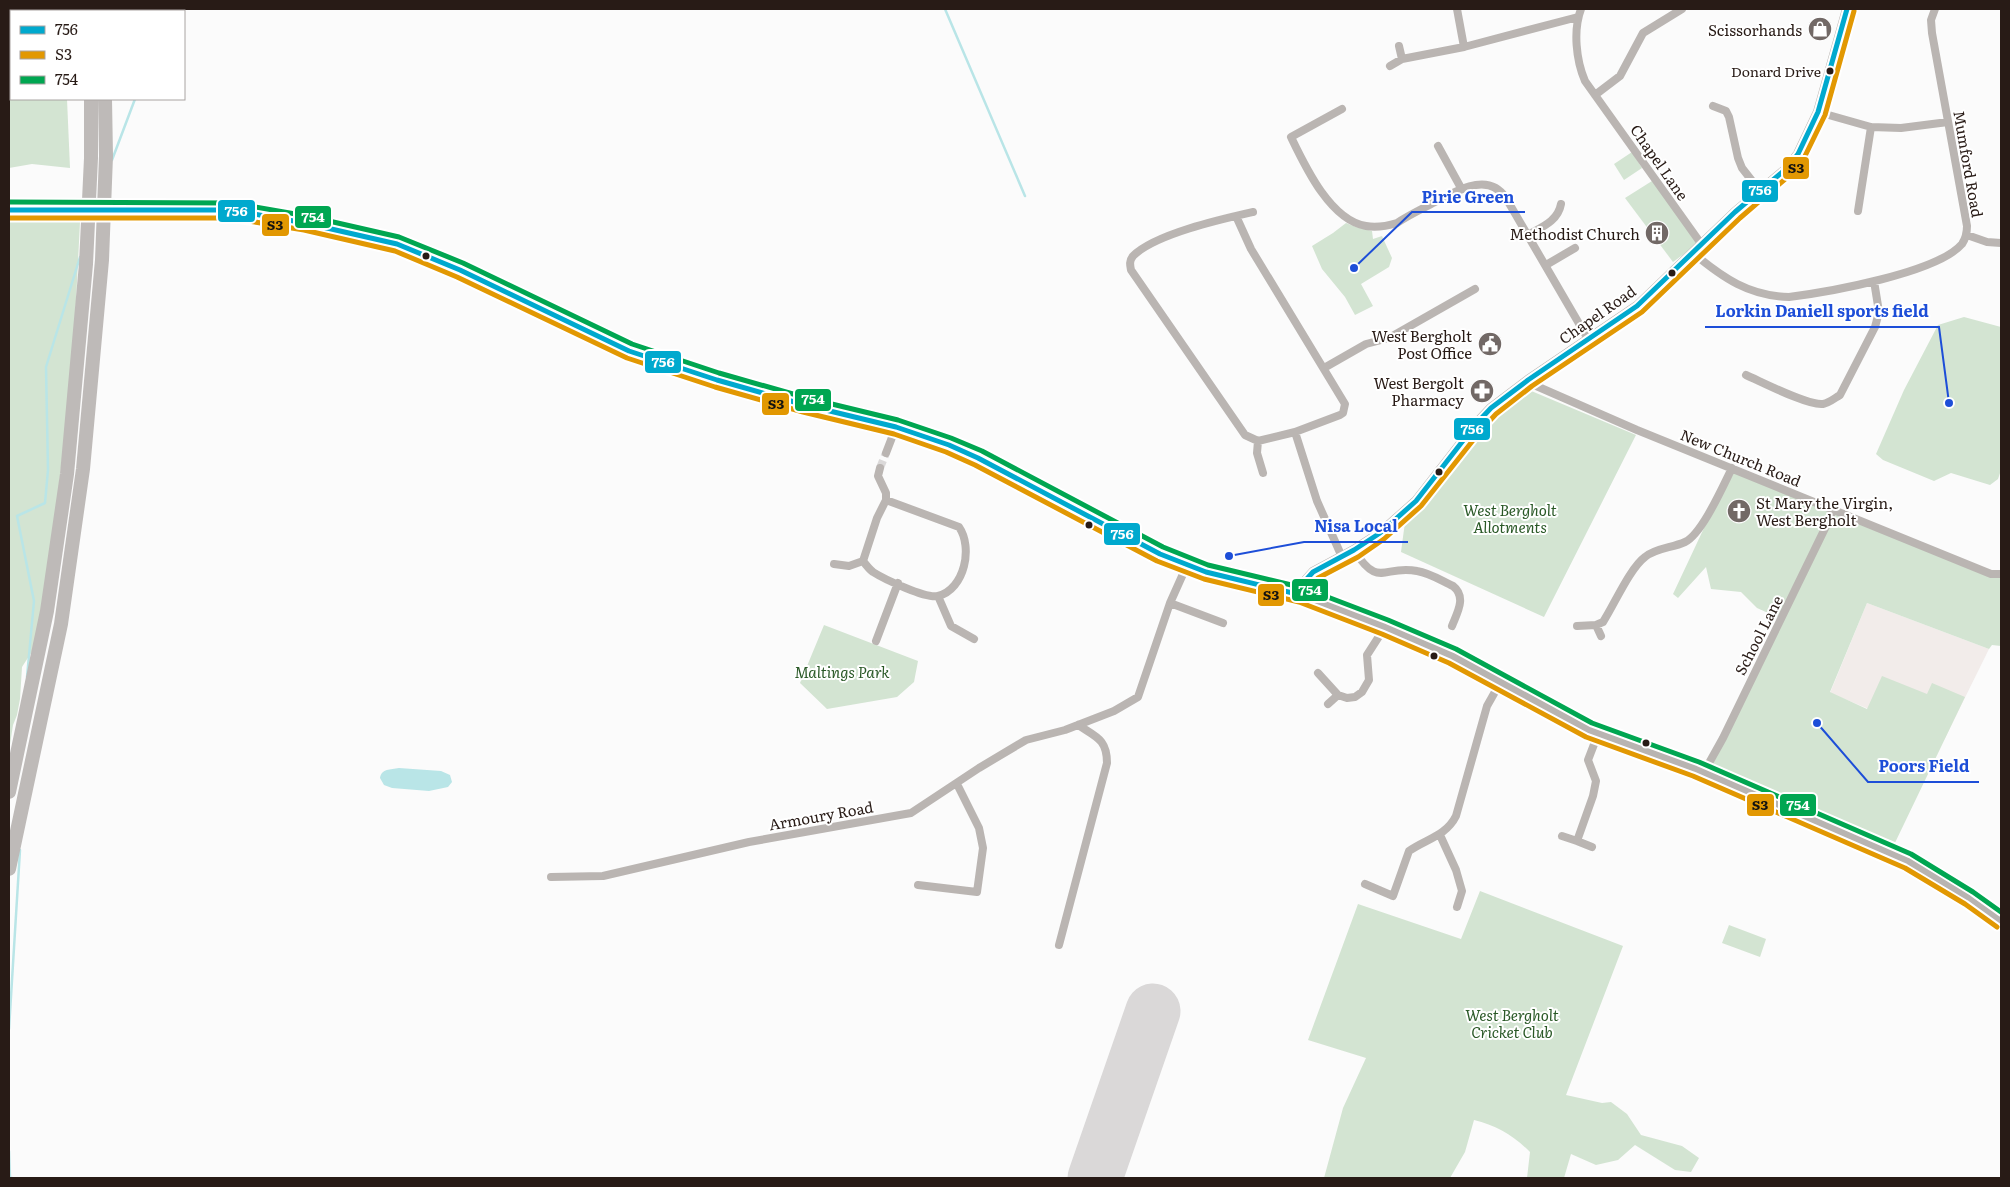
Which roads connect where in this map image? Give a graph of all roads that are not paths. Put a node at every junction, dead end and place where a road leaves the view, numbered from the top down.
1 (1457, 9) edge
2 (1682, 9) edge
3 (1847, 9) edge
4 (1936, 9) edge
5 (1580, 13) edge
6 (1398, 46) dead end
7 (1464, 47) junction
8 (1402, 59) junction
9 (1390, 66) dead end
10 (1595, 95) junction
11 (91, 100) edge
12 (105, 100) edge
13 (1713, 106) dead end
14 (1342, 109) dead end
15 (1818, 112) junction
16 (1948, 122) junction
17 (1871, 127) junction
18 (1438, 146) dead end
19 (1461, 188) junction
20 (1760, 191) junction
21 (1561, 204) dead end
22 (9, 210) edge
23 (1858, 211) dead end
24 (1253, 212) dead end
25 (1236, 216) junction
26 (1528, 235) junction
27 (1967, 235) junction
28 (2001, 243) edge
29 (1702, 245) junction
30 (1575, 248) dead end
31 (1693, 253) junction
32 (1546, 265) junction
33 (1874, 282) junction
34 (1475, 289) dead end
35 (1588, 339) junction
36 (1324, 368) junction
37 (1746, 375) dead end
38 (1528, 380) junction
39 (896, 427) junction
40 (1295, 432) junction
41 (1258, 441) junction
42 (886, 453) tunnel mouth
43 (880, 468) tunnel mouth
44 (1732, 468) junction
45 (1263, 473) dead end
46 (886, 500) junction
47 (1832, 508) junction
48 (1354, 550) junction
49 (1342, 557) junction
50 (863, 560) junction
51 (834, 564) dead end
52 (1187, 565) junction
53 (2001, 574) edge
54 (898, 583) junction
55 (1301, 595) junction
56 (938, 596) junction
57 (1170, 603) junction
58 (1223, 622) dead end
59 (1596, 625) junction
60 (1452, 626) dead end
61 (1577, 626) dead end
62 (1384, 627) junction
63 (1601, 636) dead end
64 (974, 639) dead end
65 (876, 641) dead end
66 (1318, 673) dead end
67 (1500, 682) junction
68 (1338, 695) junction
69 (1328, 704) dead end
70 (1078, 725) junction
71 (1598, 734) junction
72 (1704, 772) junction
73 (956, 784) junction
74 (9, 792) edge
75 (1440, 835) junction
76 (1562, 836) dead end
77 (1577, 841) junction
78 (1592, 848) dead end
79 (9, 869) edge
80 (551, 877) dead end
81 (1365, 884) dead end
82 (918, 886) dead end
83 (1457, 907) dead end
84 (2001, 921) edge
85 (1059, 945) dead end

1 - 7 street
2 - 10 street
3 - 15 street, Chapel Road
4 - 16 street, Mumford Road
5 - 7 street
5 - 10 street, Chapel Lane
6 - 8 street
7 - 8 street
8 - 9 street
10 - 29 street, Chapel Lane
11 - 74 highway
12 - 79 highway
13 - 20 street
14 - 19 street
15 - 17 street
15 - 20 street, Chapel Road
16 - 17 street
16 - 27 street, Mumford Road
17 - 23 street
18 - 19 street
19 - 26 street
20 - 29 street, Chapel Road
21 - 26 street
22 - 39 main road, bridge
24 - 25 street
25 - 36 street
25 - 41 street
26 - 32 street
27 - 28 street
27 - 33 street, Mumford Road
29 - 31 street, Chapel Road
30 - 32 street
31 - 33 street, Mumford Road
31 - 35 street, Chapel Road
32 - 35 street
33 - 37 street
34 - 36 street
35 - 38 street, Chapel Road
36 - 40 street
38 - 44 street, New Church Road
38 - 48 street, Chapel Road
39 - 42 street
39 - 52 main road
40 - 41 street
40 - 49 street
41 - 45 street
43 - 46 street
44 - 47 street, New Church Road
44 - 59 street
46 - 50 street
46 - 56 street
47 - 53 street, New Church Road
47 - 72 street, School Lane
48 - 49 street, Chapel Road
48 - 60 street
49 - 55 street, Chapel Road
50 - 51 street
50 - 54 street
52 - 55 main road
52 - 57 street, Armoury Road
54 - 56 street
54 - 65 street
55 - 62 main road
56 - 64 street
57 - 58 street
57 - 70 street, Armoury Road
59 - 61 street
59 - 63 street
62 - 67 main road
62 - 68 street
66 - 68 street
67 - 71 main road
67 - 75 street
68 - 69 street
70 - 73 street, Armoury Road
70 - 85 street
71 - 72 main road
71 - 77 street
72 - 84 main road
73 - 80 street, Armoury Road
73 - 82 street
75 - 81 street
75 - 83 street
76 - 77 street
77 - 78 street

